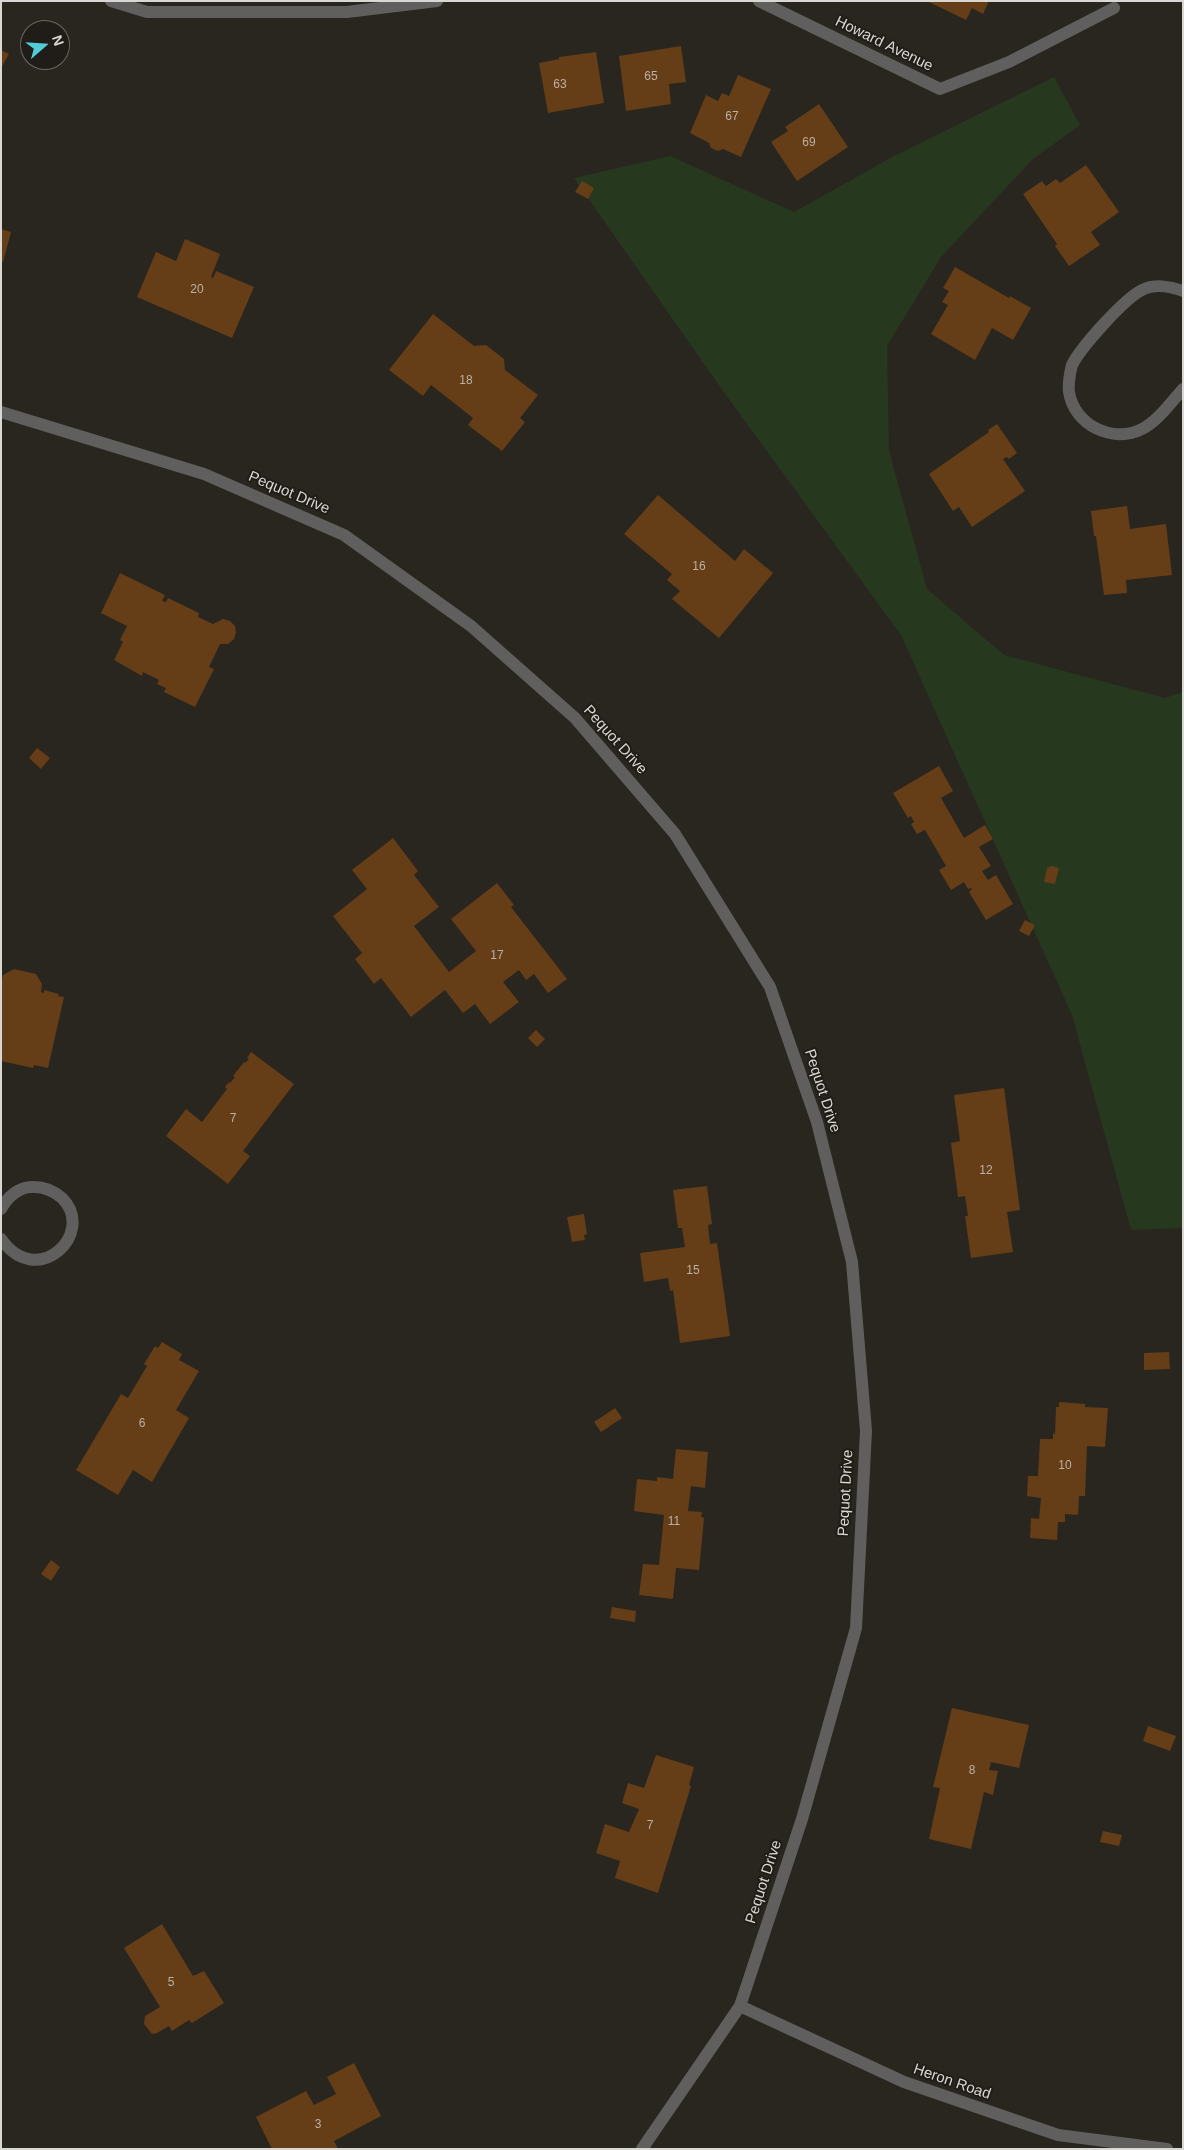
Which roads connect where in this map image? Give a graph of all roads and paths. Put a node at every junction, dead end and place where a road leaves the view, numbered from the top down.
1 (111, 1) edge
2 (437, 1) edge
3 (759, 1) edge
4 (346, 7) edge
5 (1114, 8) dead end
6 (1183, 291) edge
7 (1183, 389) edge
8 (1, 412) edge
9 (3, 1203) edge
10 (1, 1239) edge
11 (740, 2006) junction
12 (642, 2149) edge
13 (1166, 2149) edge

1 - 4 street
2 - 4 street
3 - 5 street, Howard Avenue
6 - 7 street
8 - 11 street, Pequot Drive
9 - 10 street
11 - 12 street, Pequot Drive
11 - 13 street, Heron Road

